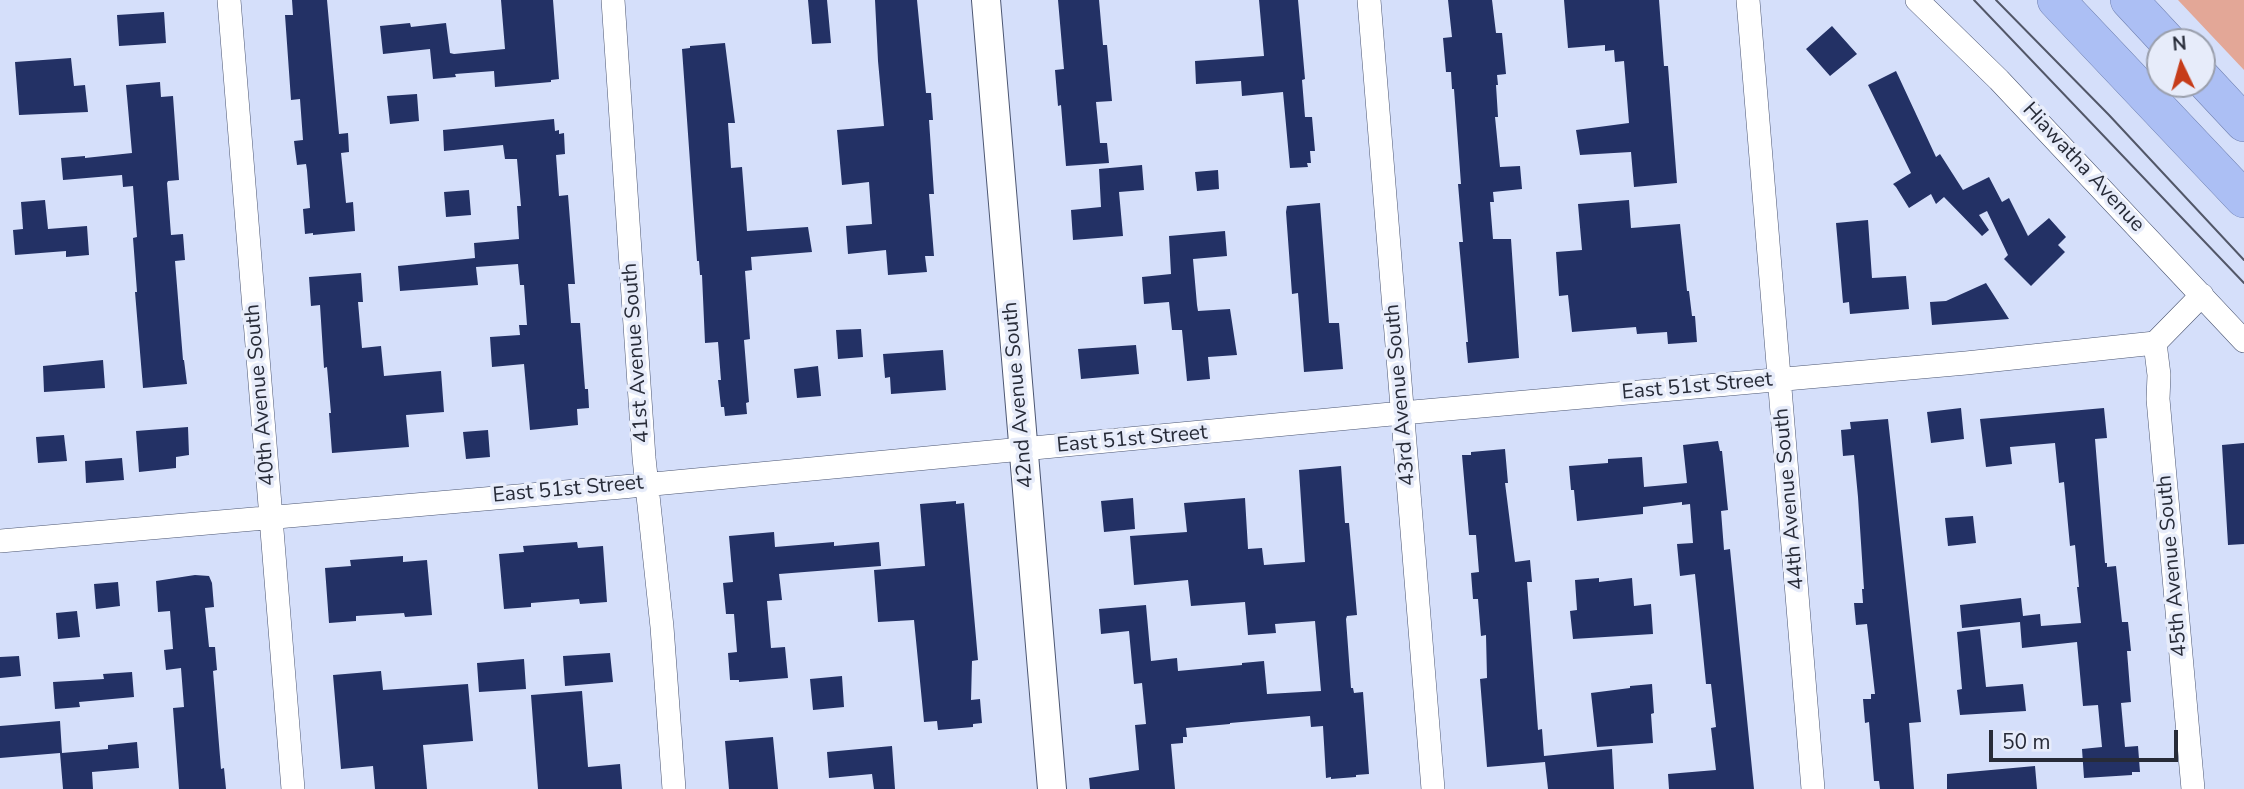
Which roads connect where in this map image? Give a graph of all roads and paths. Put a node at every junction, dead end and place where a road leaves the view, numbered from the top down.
1 (229, 0) edge
2 (612, 0) edge
3 (986, 0) edge
4 (1369, 0) edge
5 (1748, 0) edge
6 (1917, 0) edge
7 (2056, 0) edge
8 (2129, 0) edge
9 (2155, 28) edge
10 (2216, 93) edge
11 (2244, 123) edge
12 (2244, 199) edge
13 (2202, 295) junction
14 (2244, 341) edge
15 (2155, 343) junction
16 (1780, 380) junction
17 (1402, 413) junction
18 (1023, 449) junction
19 (647, 484) junction
20 (270, 516) junction
21 (0, 541) edge
22 (293, 789) edge
23 (674, 789) edge
24 (1052, 789) edge
25 (1433, 789) edge
26 (1813, 789) edge
27 (2193, 789) edge

1 - 20 street, 40th Avenue South
2 - 19 street, 41st Avenue South
3 - 18 street, 42nd Avenue South
4 - 17 street, 43rd Avenue South
5 - 16 street, 44th Avenue South
6 - 13 street, Hiawatha Avenue
7 - 12 highway
8 - 9 highway
10 - 11 highway
13 - 14 street, Hiawatha Avenue
13 - 15 street
15 - 16 street, East 51st Street
15 - 27 street, 45th Avenue South
16 - 17 street, East 51st Street
16 - 26 street, 44th Avenue South
17 - 18 street, East 51st Street
17 - 25 street, 43rd Avenue South
18 - 19 street, East 51st Street
18 - 24 street, 42nd Avenue South
19 - 20 street, East 51st Street
19 - 23 street, 41st Avenue South
20 - 21 street, East 51st Street
20 - 22 street, 40th Avenue South

